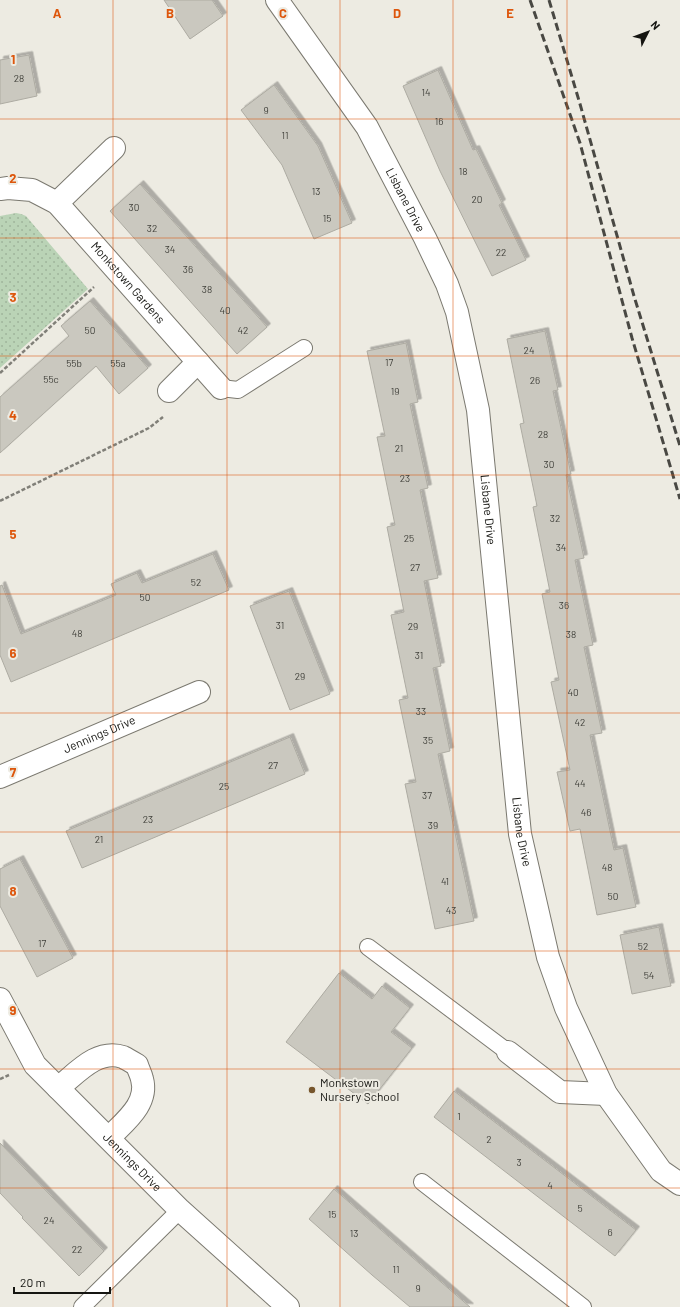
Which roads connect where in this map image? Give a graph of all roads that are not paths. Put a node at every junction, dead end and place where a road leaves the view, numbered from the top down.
1 (277, 0) edge
2 (114, 148) dead end
3 (0, 189) edge
4 (57, 204) junction
5 (304, 348) dead end
6 (198, 362) junction
7 (221, 388) joint
8 (168, 391) road end
9 (199, 692) dead end
10 (0, 777) edge
11 (368, 947) dead end
12 (0, 999) edge
13 (508, 1052) joint
14 (58, 1088) junction
15 (606, 1094) junction
16 (108, 1138) junction
17 (422, 1182) dead end
18 (680, 1184) edge
19 (180, 1210) junction
20 (82, 1307) edge
21 (288, 1307) edge
22 (583, 1307) edge

1 - 15 street, Lisbane Drive
2 - 4 street
3 - 4 street, Monkstown Gardens
4 - 6 street, Monkstown Gardens
5 - 7 lane
6 - 7 street, Monkstown Gardens
6 - 8 street
9 - 10 street, Jennings Drive
11 - 13 lane
12 - 14 street, Jennings Drive
13 - 15 street
14 - 16 street, Jennings Drive
14 - 16 street
15 - 18 street, Lisbane Drive
16 - 19 street, Jennings Drive
17 - 22 lane
19 - 20 lane
19 - 21 street, Jennings Drive

